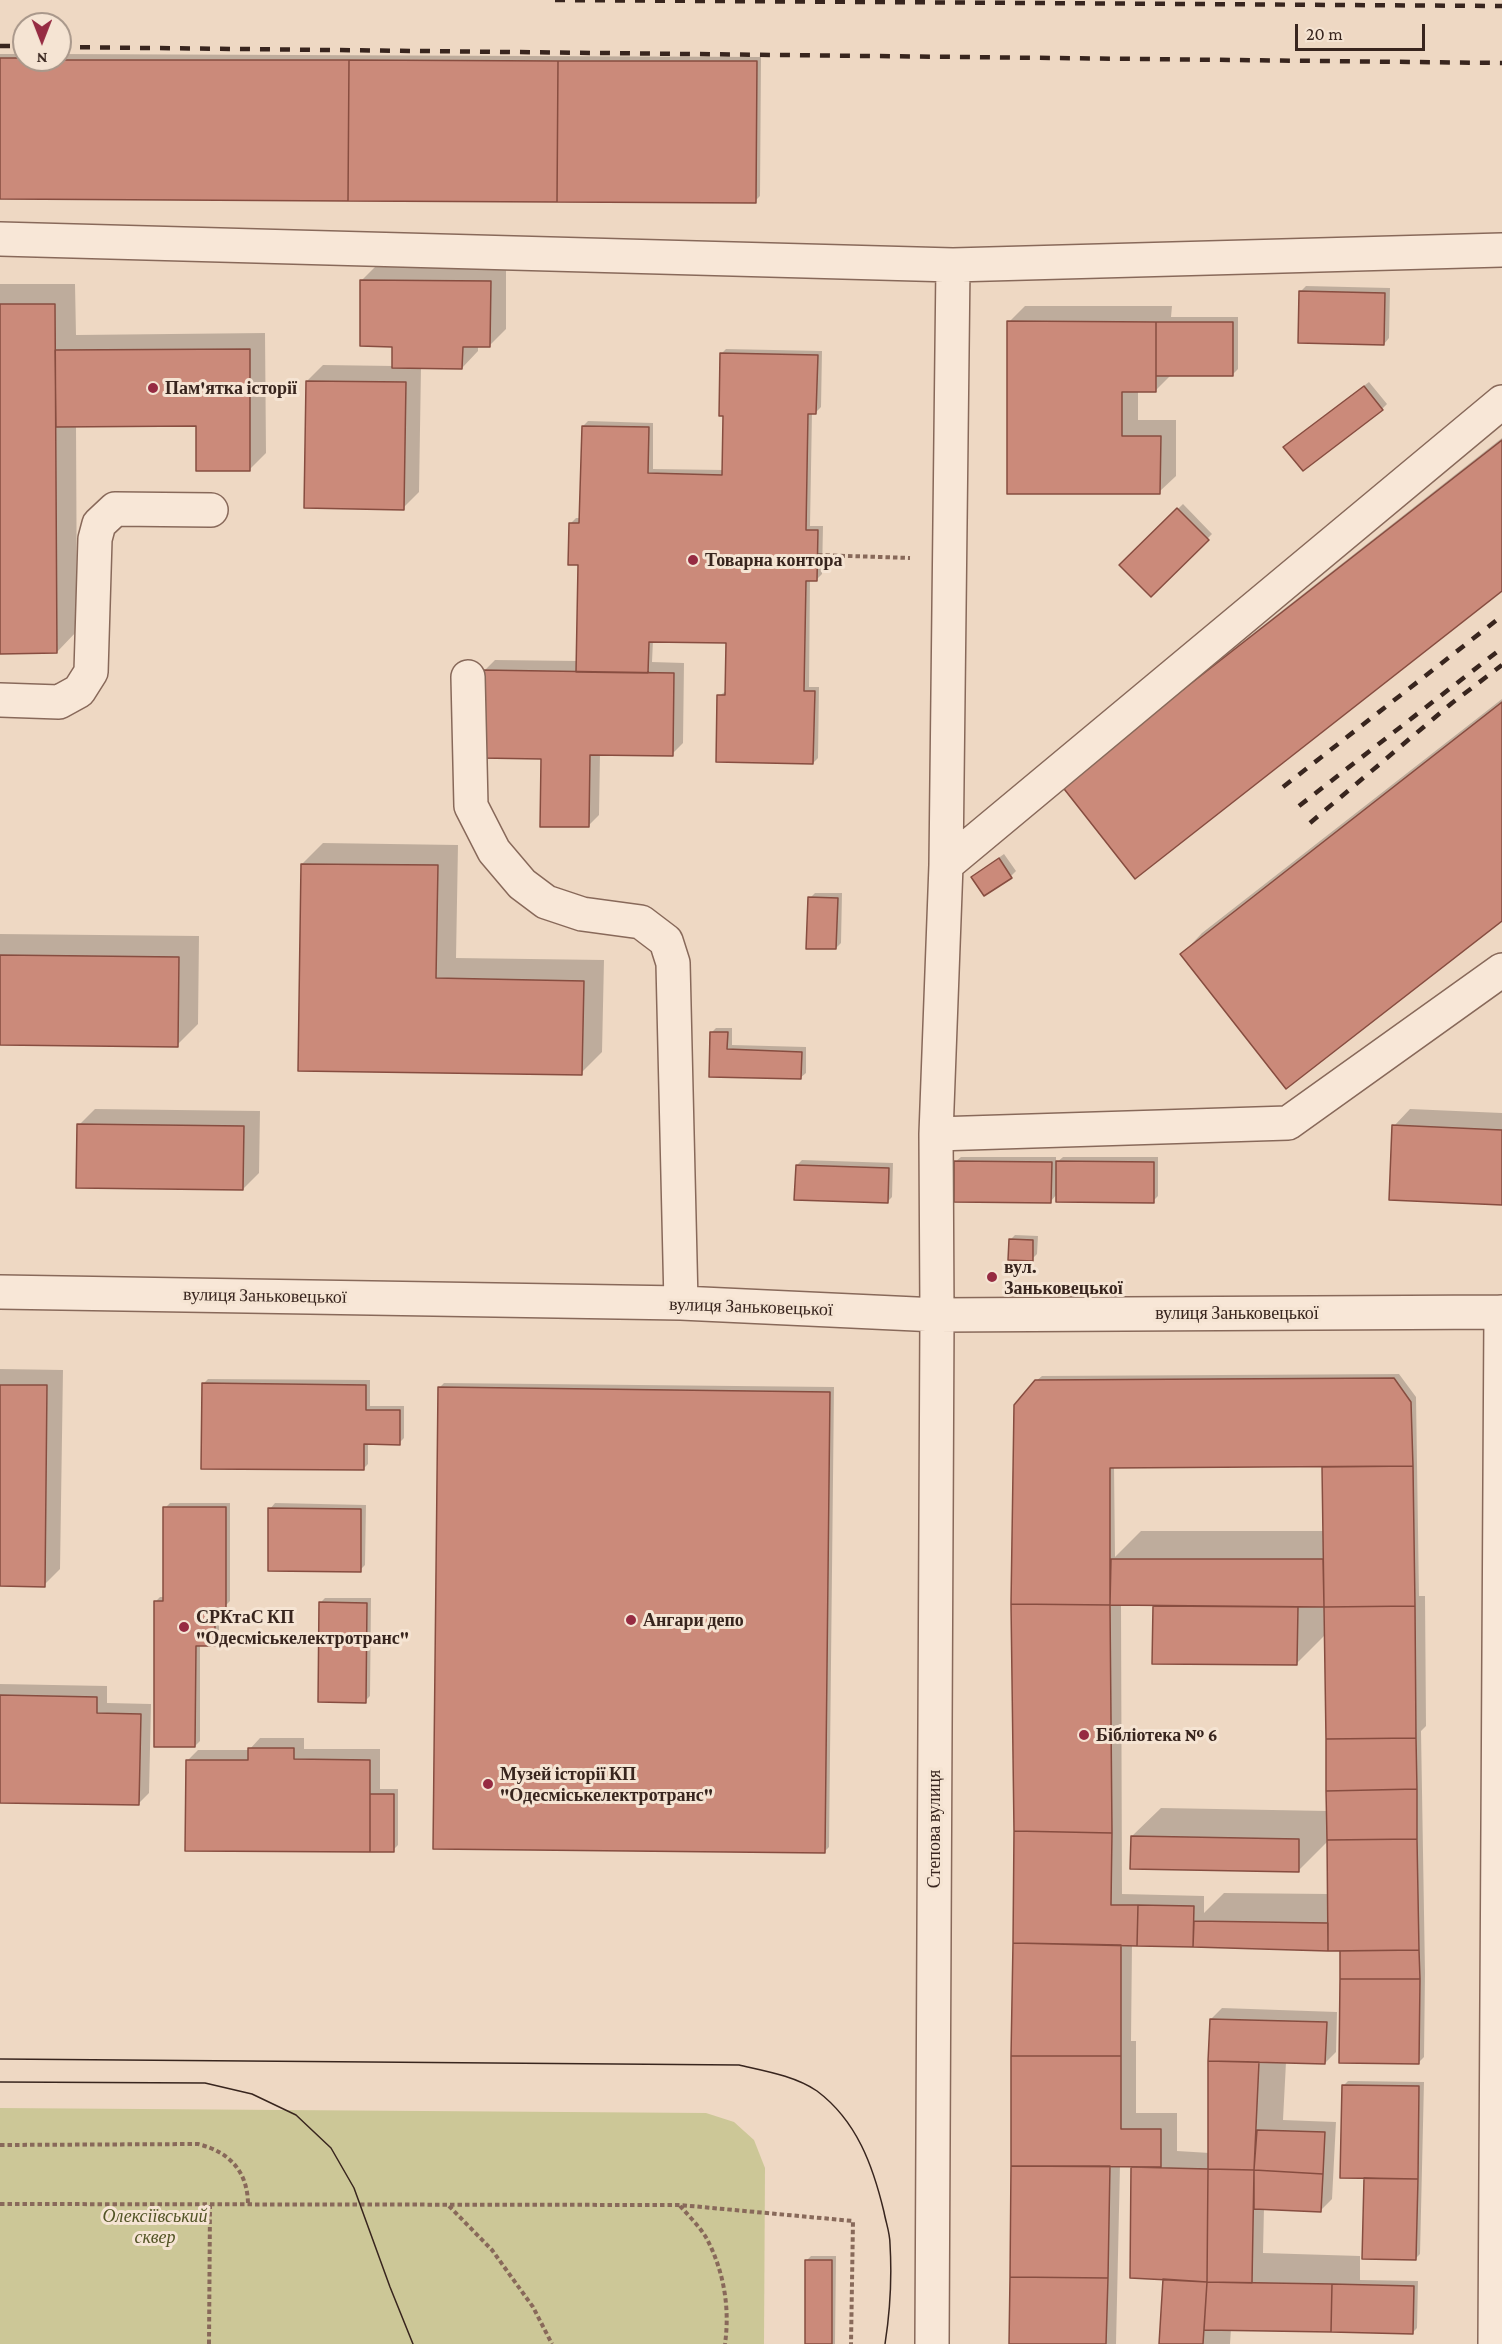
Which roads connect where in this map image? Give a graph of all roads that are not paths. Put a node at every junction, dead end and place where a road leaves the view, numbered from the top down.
1 (0, 239) edge
2 (1502, 250) edge
3 (954, 265) junction
4 (1502, 402) edge
5 (211, 510) dead end
6 (468, 677) dead end
7 (0, 700) edge
8 (946, 865) junction
9 (1502, 970) edge
10 (936, 1134) junction
11 (0, 1292) edge
12 (681, 1303) junction
13 (1502, 1312) edge
14 (937, 1315) junction
15 (932, 2344) edge
16 (1495, 2344) edge

1 - 3 street
2 - 3 street
3 - 8 street, Степова вулиця
4 - 8 street
5 - 7 street
6 - 12 street
8 - 10 street, Степова вулиця
9 - 10 street
10 - 14 street, Степова вулиця
11 - 12 street, вулиця Заньковецької
12 - 14 street, вулиця Заньковецької
13 - 14 street, вулиця Заньковецької
13 - 16 street
14 - 15 street, Степова вулиця

